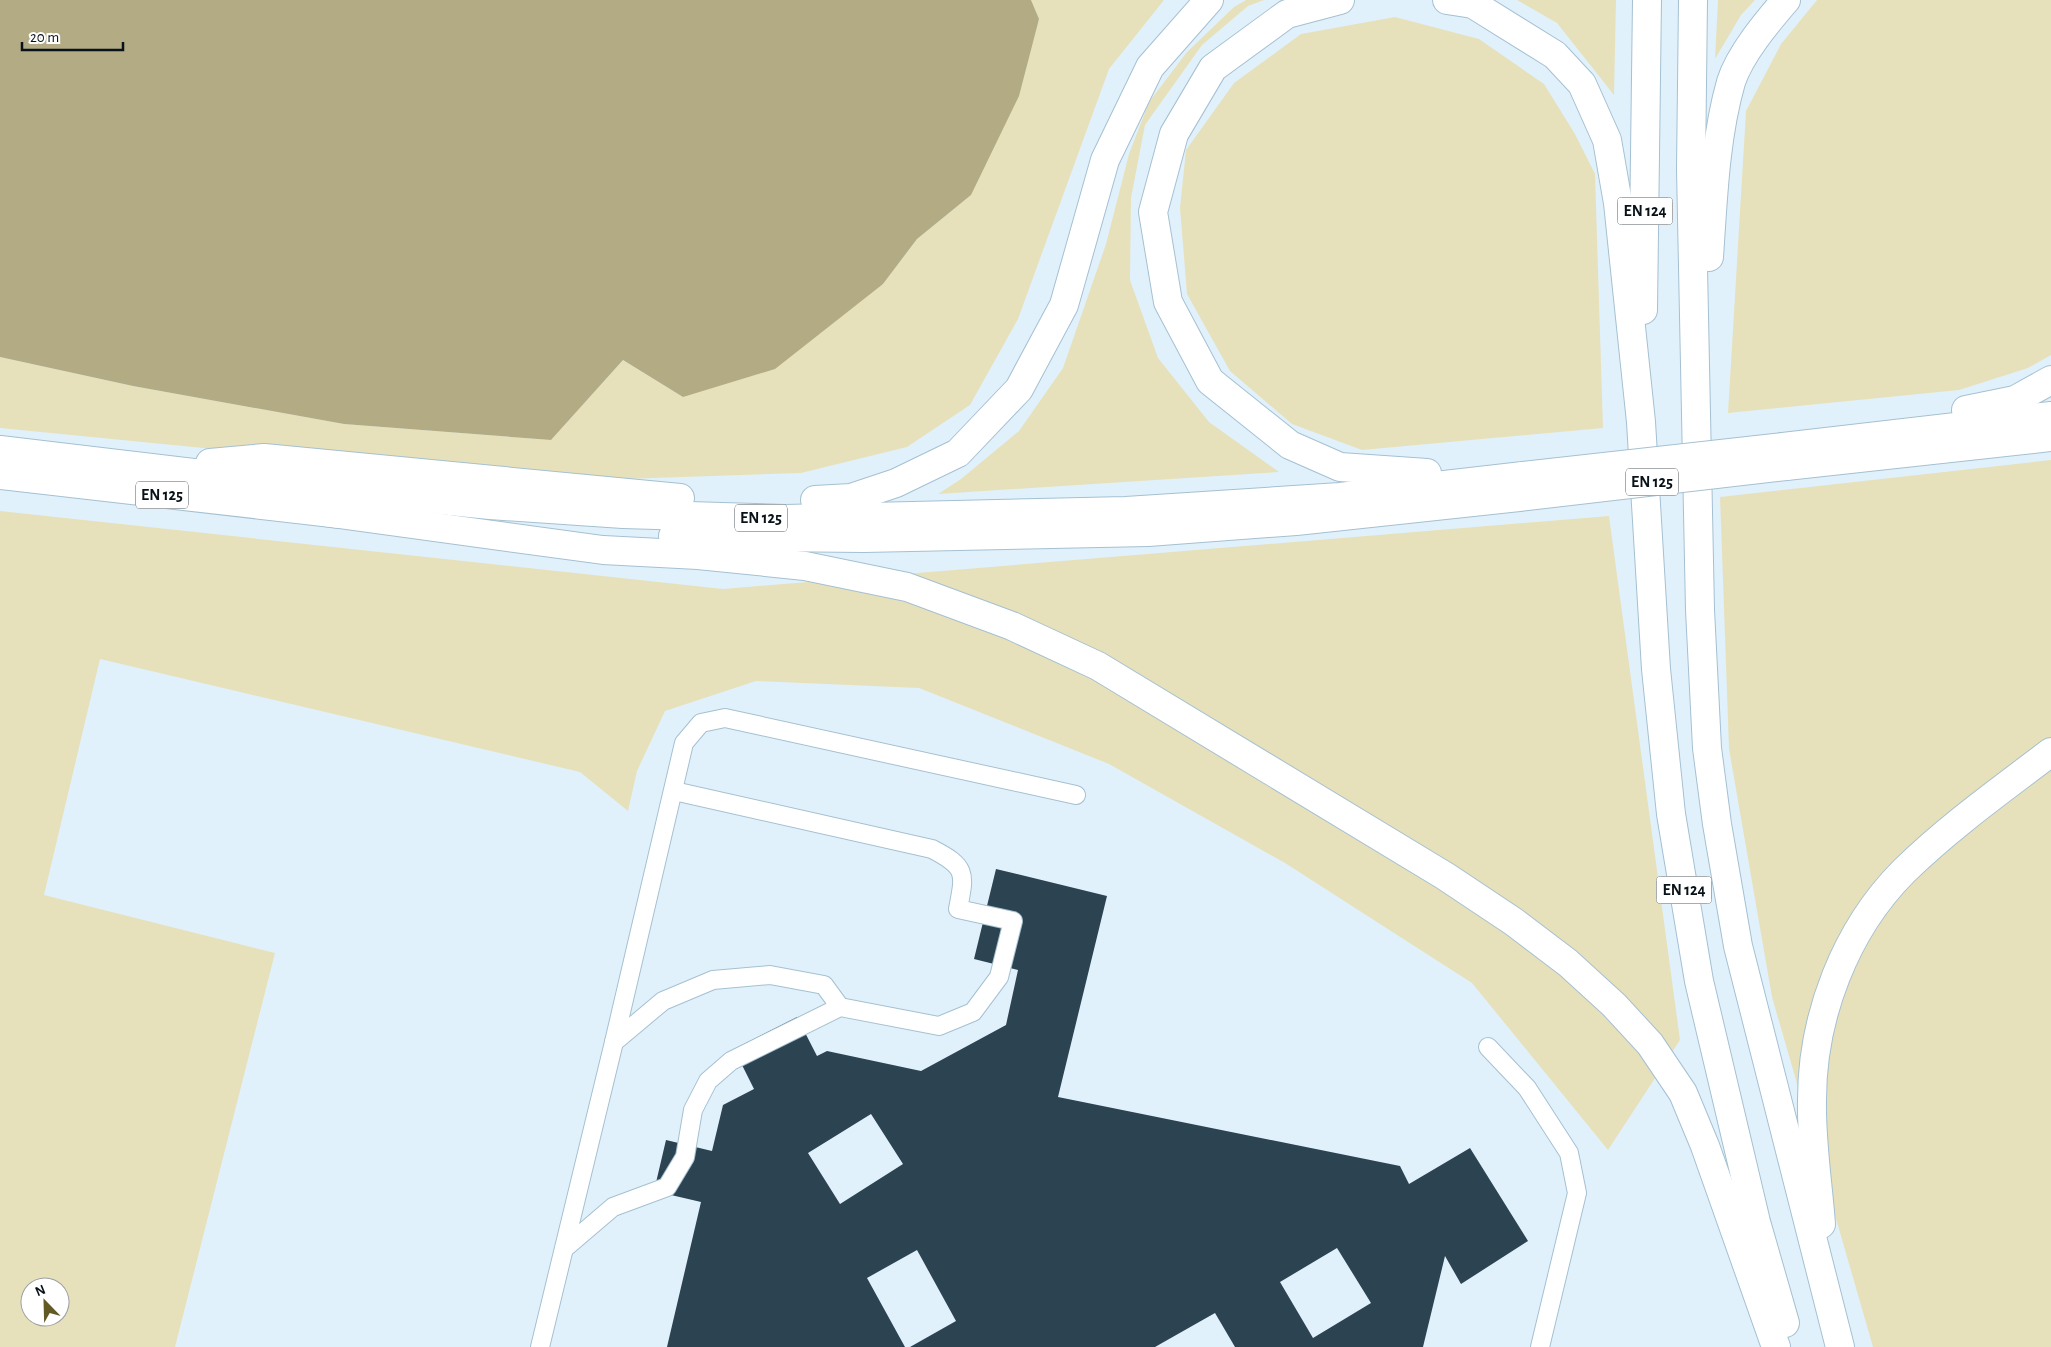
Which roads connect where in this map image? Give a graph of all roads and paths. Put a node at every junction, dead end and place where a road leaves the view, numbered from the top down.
1 (1209, 0) edge
2 (1340, 0) edge
3 (1447, 0) edge
4 (1646, 0) edge
5 (1693, 0) edge
6 (1786, 0) edge
7 (2051, 380) edge
8 (1697, 398) junction
9 (2051, 416) edge
10 (1641, 422) junction
11 (1882, 436) junction
12 (2051, 437) edge
13 (0, 450) edge
14 (1784, 457) junction
15 (150, 468) junction
16 (0, 475) edge
17 (1521, 486) junction
18 (324, 512) junction
19 (2051, 752) edge
20 (674, 790) junction
21 (1076, 795) dead end
22 (840, 1006) junction
23 (614, 1042) junction
24 (1488, 1047) dead end
25 (565, 1248) junction
26 (1828, 1303) junction
27 (540, 1347) edge
28 (1540, 1347) edge
29 (1776, 1347) edge
30 (1792, 1347) edge
31 (1840, 1347) edge

1 - 15 main road
2 - 17 main road
3 - 10 main road
4 - 10 main road, EN 124
5 - 8 main road, EN 124
6 - 8 main road
7 - 11 main road
8 - 26 main road, EN 124
9 - 11 main road, EN 125
10 - 30 main road, EN 124
11 - 14 main road, EN 125
12 - 14 main road, EN 125
13 - 15 main road, EN 125
14 - 17 main road, EN 125, bridge
15 - 17 main road, EN 125
16 - 18 main road, EN 125
17 - 18 main road, EN 125
18 - 29 main road
19 - 26 main road
20 - 21 lane
20 - 22 lane
20 - 23 lane
22 - 23 lane
22 - 25 lane
23 - 25 lane
24 - 28 lane
25 - 27 lane
26 - 31 main road, EN 124

